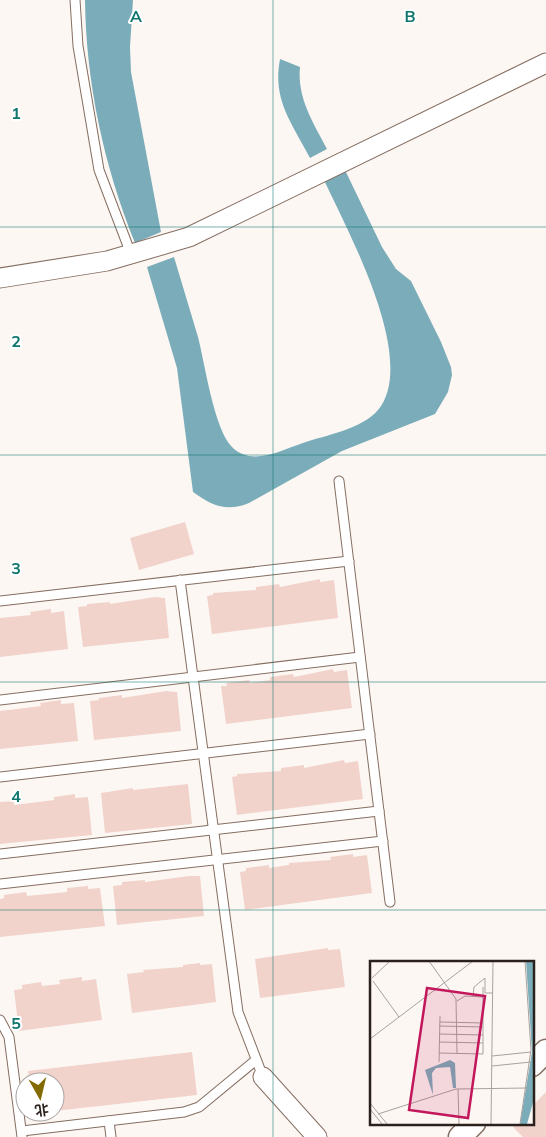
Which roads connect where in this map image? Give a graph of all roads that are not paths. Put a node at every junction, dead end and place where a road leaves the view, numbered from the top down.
1 (75, 0) edge
2 (546, 63) edge
3 (131, 255) junction
4 (0, 278) edge
5 (339, 481) dead end
6 (349, 561) junction
7 (180, 580) junction
8 (0, 601) edge
9 (360, 657) junction
10 (193, 677) junction
11 (0, 700) edge
12 (370, 734) junction
13 (203, 754) junction
14 (0, 777) edge
15 (379, 811) junction
16 (213, 830) junction
17 (383, 841) junction
18 (0, 854) edge
19 (217, 860) junction
20 (0, 884) edge
21 (390, 902) dead end
22 (0, 1020) edge
23 (546, 1051) edge
24 (534, 1063) edge
25 (260, 1069) junction
26 (110, 1121) junction
27 (473, 1124) edge
28 (22, 1134) edge
29 (111, 1137) edge
30 (317, 1137) edge
31 (460, 1137) edge

1 - 3 lane
2 - 3 street
3 - 4 street
5 - 6 lane
6 - 7 lane
6 - 9 lane
7 - 8 lane
7 - 10 lane
9 - 10 lane
9 - 12 lane
10 - 11 lane
10 - 13 lane
12 - 13 lane
12 - 15 lane
13 - 14 lane
13 - 16 lane
15 - 16 lane
15 - 17 lane
16 - 18 lane
16 - 19 lane
17 - 19 lane
17 - 21 lane
19 - 20 lane
19 - 25 lane
22 - 28 lane
23 - 24 street
25 - 26 lane
25 - 30 street
26 - 28 lane
26 - 29 lane
27 - 31 street

